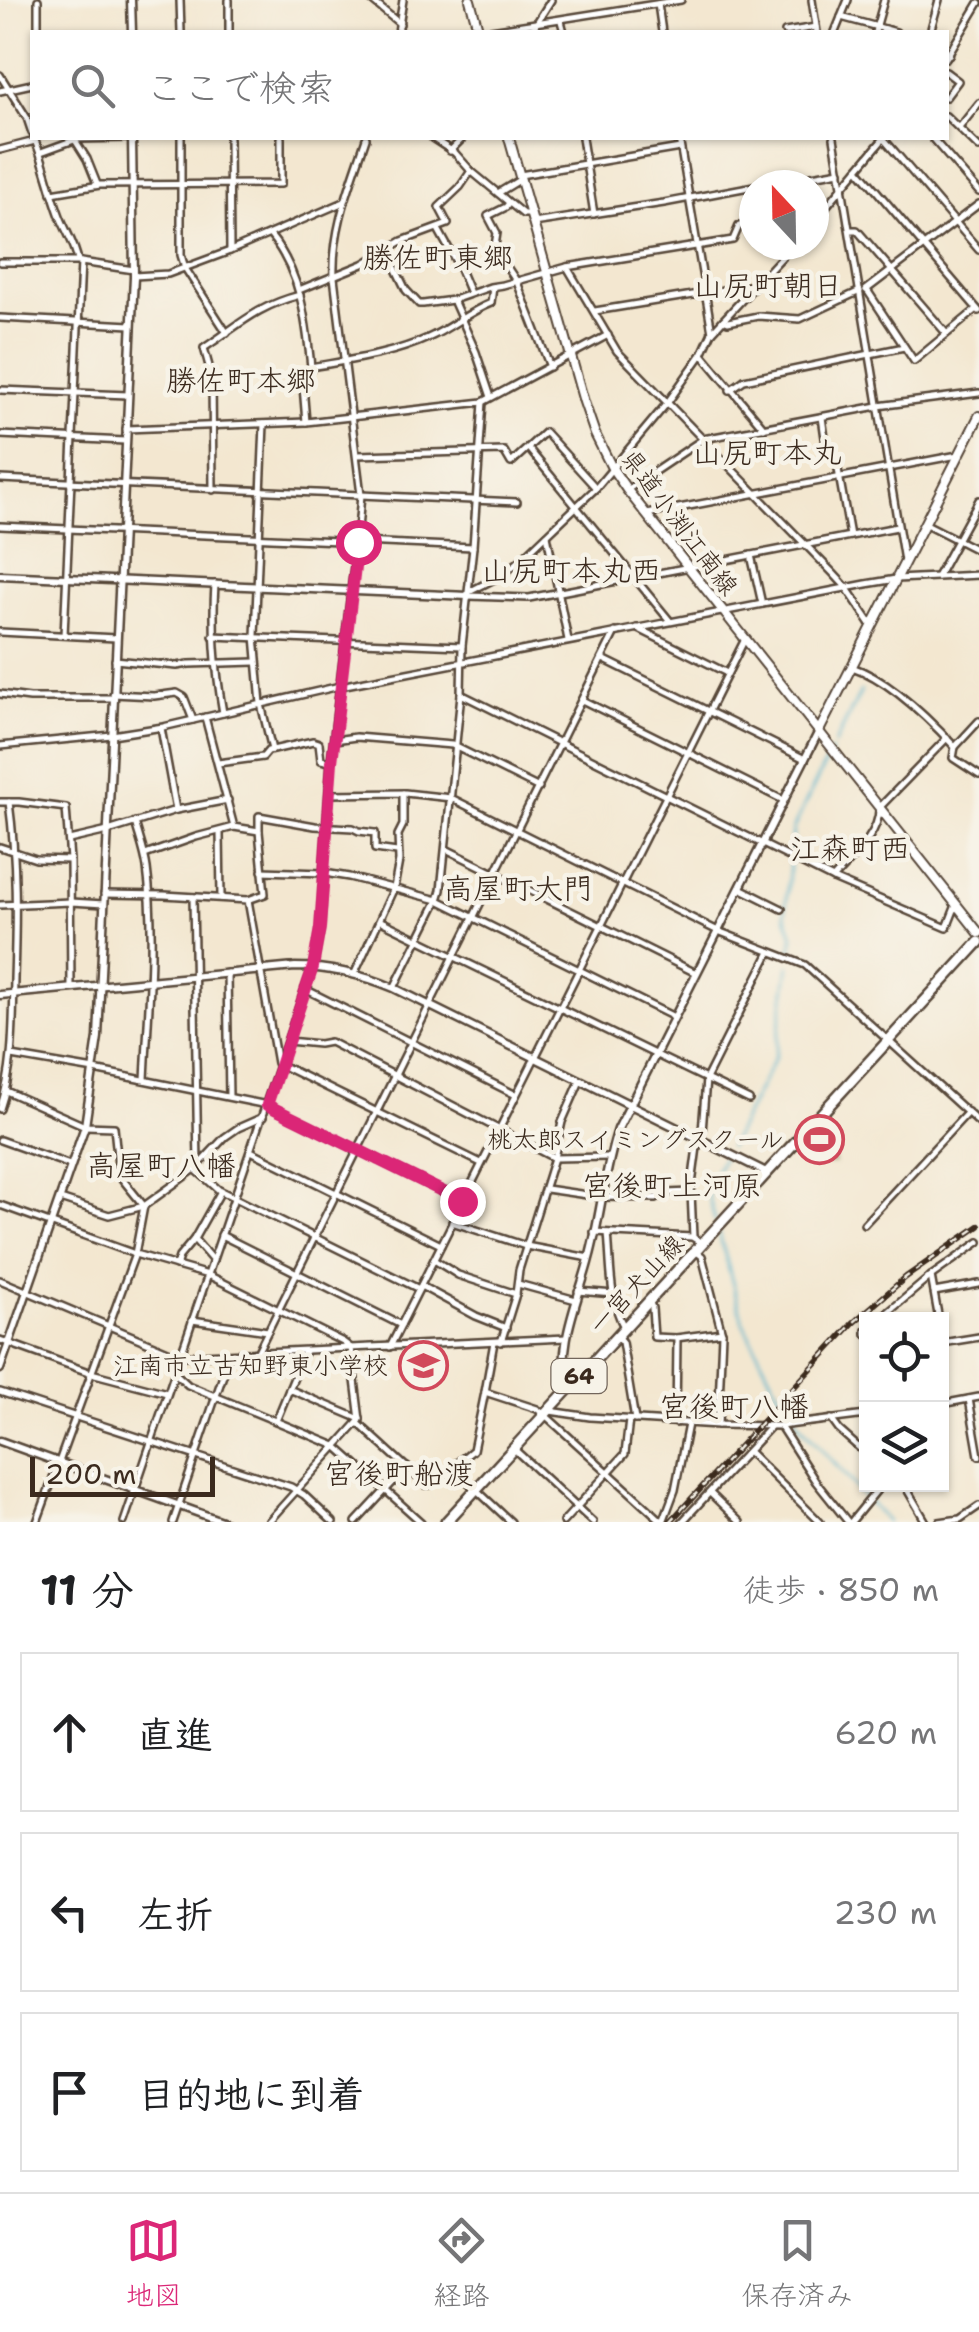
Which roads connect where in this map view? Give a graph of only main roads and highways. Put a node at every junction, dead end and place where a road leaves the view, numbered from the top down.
1 (470, 0) edge
2 (478, 30) edge
3 (510, 140) edge
4 (978, 420) edge
5 (819, 730) junction
6 (979, 932) edge
7 (979, 942) edge
8 (446, 1522) edge

1 - 2 main road
3 - 5 main road, 県道小渕江南線
4 - 5 main road
5 - 6 main road, 県道小渕江南線
7 - 8 main road, 一宮犬山線 / 64

